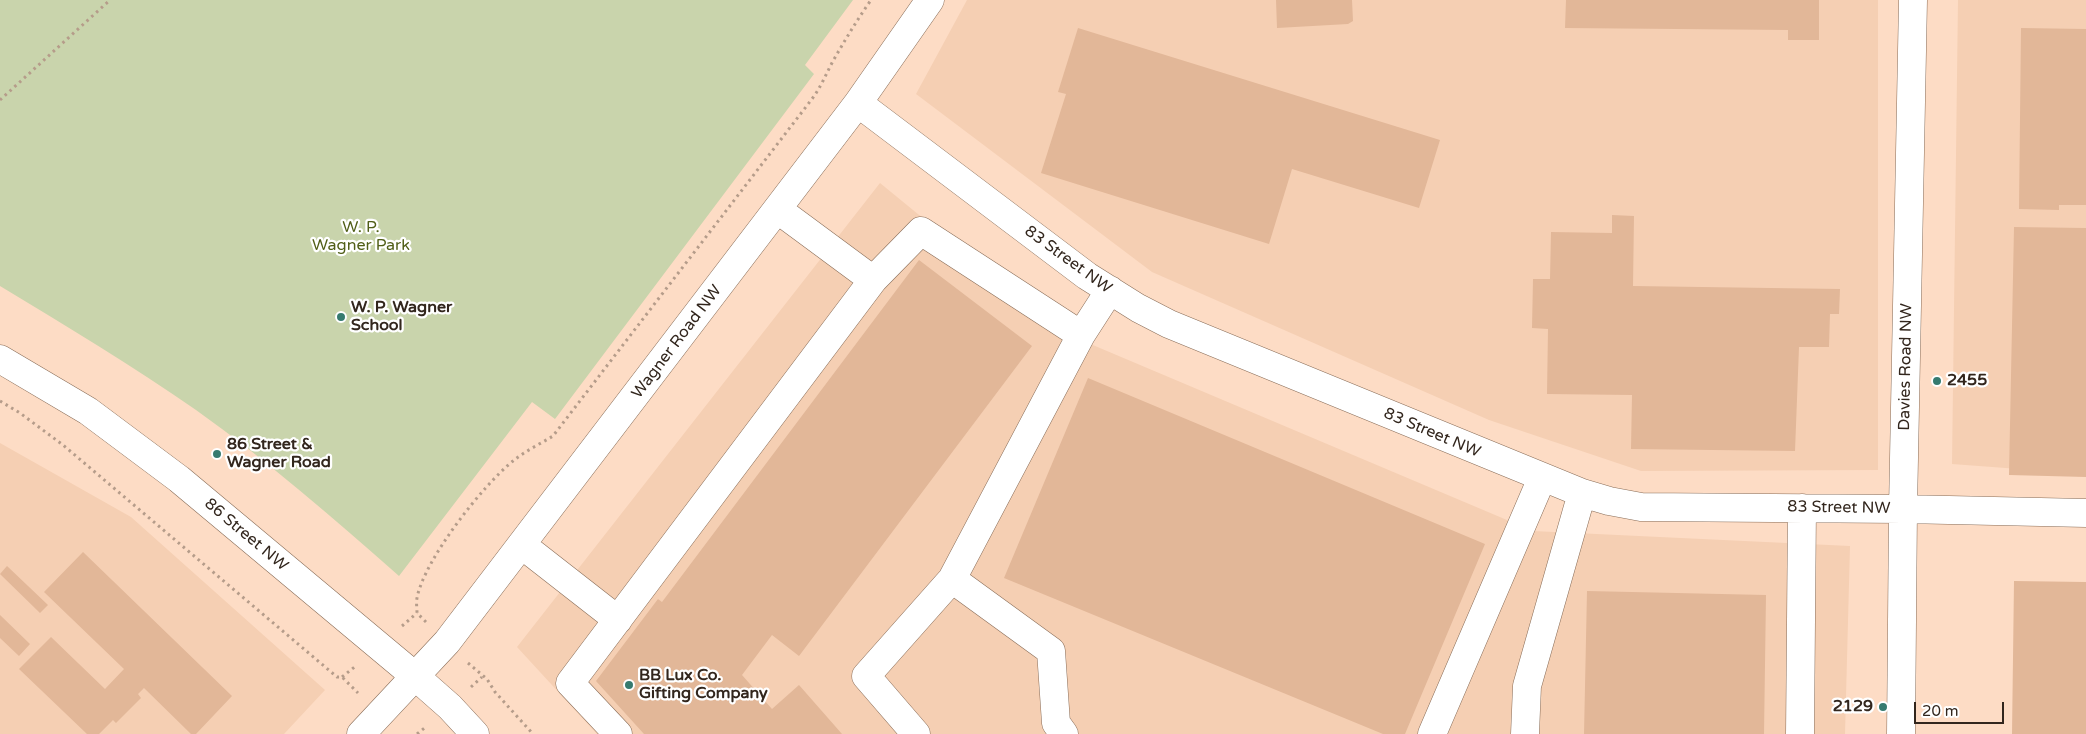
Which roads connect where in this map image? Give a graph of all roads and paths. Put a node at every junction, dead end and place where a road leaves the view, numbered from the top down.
1 (110, 0) edge
2 (871, 0) edge
3 (930, 0) edge
4 (1913, 0) edge
5 (0, 100) edge
6 (858, 103) junction
7 (777, 209) junction
8 (873, 280) junction
9 (1110, 290) junction
10 (1081, 335) junction
11 (0, 359) edge
12 (0, 401) edge
13 (1542, 478) junction
14 (1582, 493) junction
15 (1802, 508) junction
16 (1903, 509) junction
17 (2086, 513) edge
18 (522, 545) junction
19 (952, 579) junction
20 (417, 613) dead end
21 (618, 620) junction
22 (342, 677) dead end
23 (416, 677) junction
24 (482, 677) dead end
25 (361, 734) edge
26 (475, 734) edge
27 (533, 734) edge
28 (618, 734) edge
29 (916, 734) edge
30 (1064, 734) edge
31 (1432, 734) edge
32 (1525, 734) edge
33 (1800, 734) edge
34 (1901, 734) edge

1 - 5 path
2 - 20 path
3 - 6 street, Wagner Road NW
4 - 16 street, Davies Road NW
6 - 7 street, Wagner Road NW
6 - 9 street, 83 Street NW
7 - 8 street
7 - 18 street, Wagner Road NW
8 - 10 street
8 - 21 street
9 - 10 street
9 - 13 street, 83 Street NW
10 - 19 street
11 - 23 street, 86 Street NW
12 - 22 path
13 - 14 street, 83 Street NW
13 - 31 street
14 - 15 street, 83 Street NW
14 - 32 street
15 - 16 street, 83 Street NW
15 - 33 street
16 - 17 street, 83 Street NW
16 - 34 street, Davies Road NW
18 - 21 street
18 - 23 street, Wagner Road NW
19 - 29 street
19 - 30 street
21 - 28 street
23 - 25 street, Wagner Road NW
23 - 26 street, 86 Street NW
24 - 27 path

